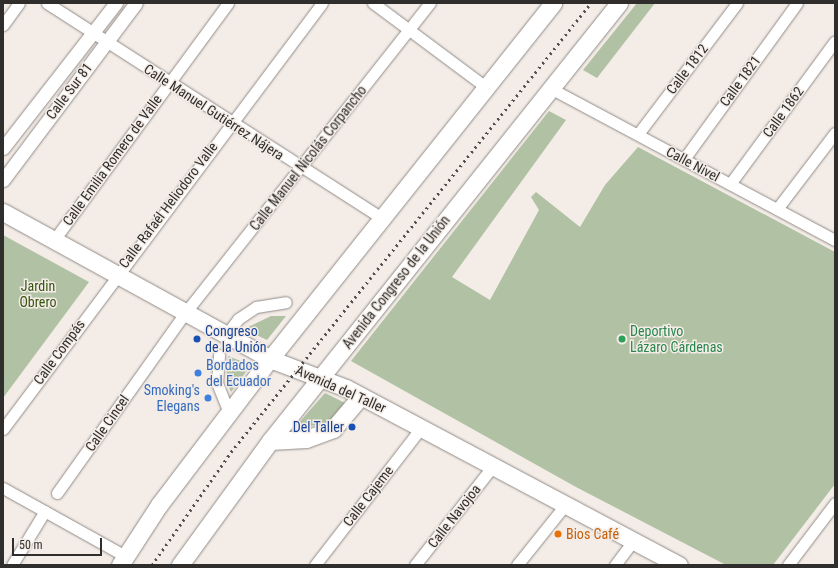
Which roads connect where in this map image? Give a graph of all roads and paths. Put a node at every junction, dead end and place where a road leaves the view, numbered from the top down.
1 (19, 3) edge
2 (47, 3) edge
3 (116, 3) edge
4 (136, 3) edge
5 (228, 3) edge
6 (322, 3) edge
7 (373, 3) edge
8 (430, 3) edge
9 (553, 3) edge
10 (619, 3) edge
11 (737, 3) edge
12 (797, 3) edge
13 (3, 25) edge
14 (409, 30) junction
15 (94, 32) junction
16 (835, 41) edge
17 (106, 42) junction
18 (168, 82) junction
19 (486, 88) junction
20 (550, 88) junction
21 (230, 123) junction
22 (835, 133) edge
23 (638, 134) junction
24 (3, 148) edge
25 (684, 159) junction
26 (300, 168) junction
27 (3, 180) edge
28 (730, 184) junction
29 (777, 209) junction
30 (3, 212) edge
31 (382, 218) junction
32 (834, 236) edge
33 (54, 240) junction
34 (115, 274) junction
35 (286, 302) dead end
36 (185, 313) junction
37 (226, 335) junction
38 (219, 356) dead end
39 (270, 359) junction
40 (321, 377) junction
41 (361, 396) junction
42 (229, 412) junction
43 (421, 428) junction
44 (3, 429) edge
45 (270, 441) junction
46 (493, 466) junction
47 (3, 488) edge
48 (57, 493) dead end
49 (835, 503) edge
50 (565, 505) junction
51 (45, 511) junction
52 (633, 541) junction
53 (123, 560) edge
54 (184, 564) edge
55 (12, 565) edge
56 (315, 565) edge
57 (415, 565) edge
58 (517, 565) edge
59 (615, 565) edge
60 (679, 565) edge
61 (788, 565) edge

1 - 13 street
2 - 15 street, Calle Manuel Gutiérrez Nájera
3 - 15 street, Calle Sur 81
4 - 17 street, Calle Sur 81
5 - 18 street, Calle Emilia Romero de Valle
6 - 21 street, Calle Rafaél Heliodoro Valle
7 - 14 street
8 - 14 street, Calle Manuel Nicolás Corpancho
9 - 19 main road
10 - 20 main road, Avenida Congreso de la Unión
11 - 23 street, Calle 1812
12 - 25 street, Calle 1821
14 - 19 street
14 - 26 street, Calle Manuel Nicolás Corpancho
15 - 17 street, Calle Manuel Gutiérrez Nájera
15 - 24 street, Calle Sur 81
16 - 28 street, Calle 1862
17 - 18 street, Calle Manuel Gutiérrez Nájera
17 - 27 street, Calle Sur 81
18 - 21 street, Calle Manuel Gutiérrez Nájera
18 - 33 street, Calle Emilia Romero de Valle
19 - 31 main road
20 - 23 street, Calle Nivel
20 - 40 main road, Avenida Congreso de la Unión
21 - 26 street, Calle Manuel Gutiérrez Nájera
21 - 34 street, Calle Rafaél Heliodoro Valle
22 - 29 street
23 - 25 street, Calle Nivel
25 - 28 street, Calle Nivel
26 - 31 street, Calle Manuel Gutiérrez Nájera
26 - 36 street, Calle Manuel Nicolás Corpancho
28 - 29 street, Calle Nivel
29 - 32 street, Calle Nivel
30 - 33 main road, Avenida del Taller
31 - 39 main road
33 - 34 main road, Avenida del Taller
34 - 36 main road, Avenida del Taller
34 - 44 street, Calle Compás
35 - 37 street
36 - 37 main road, Avenida del Taller
36 - 48 street, Calle Cincel
37 - 39 main road, Avenida del Taller
38 - 42 street
39 - 40 main road, Avenida del Taller
39 - 42 main road
40 - 41 main road, Avenida del Taller
40 - 45 main road, Avenida Congreso de la Unión
41 - 43 main road, Avenida del Taller
41 - 45 main road
42 - 53 main road
43 - 46 main road, Avenida del Taller
43 - 56 street, Calle Cajeme
45 - 54 main road, Avenida Congreso de la Unión
46 - 50 main road, Avenida del Taller
46 - 57 street, Calle Navojoa
47 - 51 street
49 - 61 street
50 - 52 main road, Avenida del Taller
50 - 58 street
51 - 53 street
51 - 55 street
52 - 59 street
52 - 60 main road, Avenida del Taller

